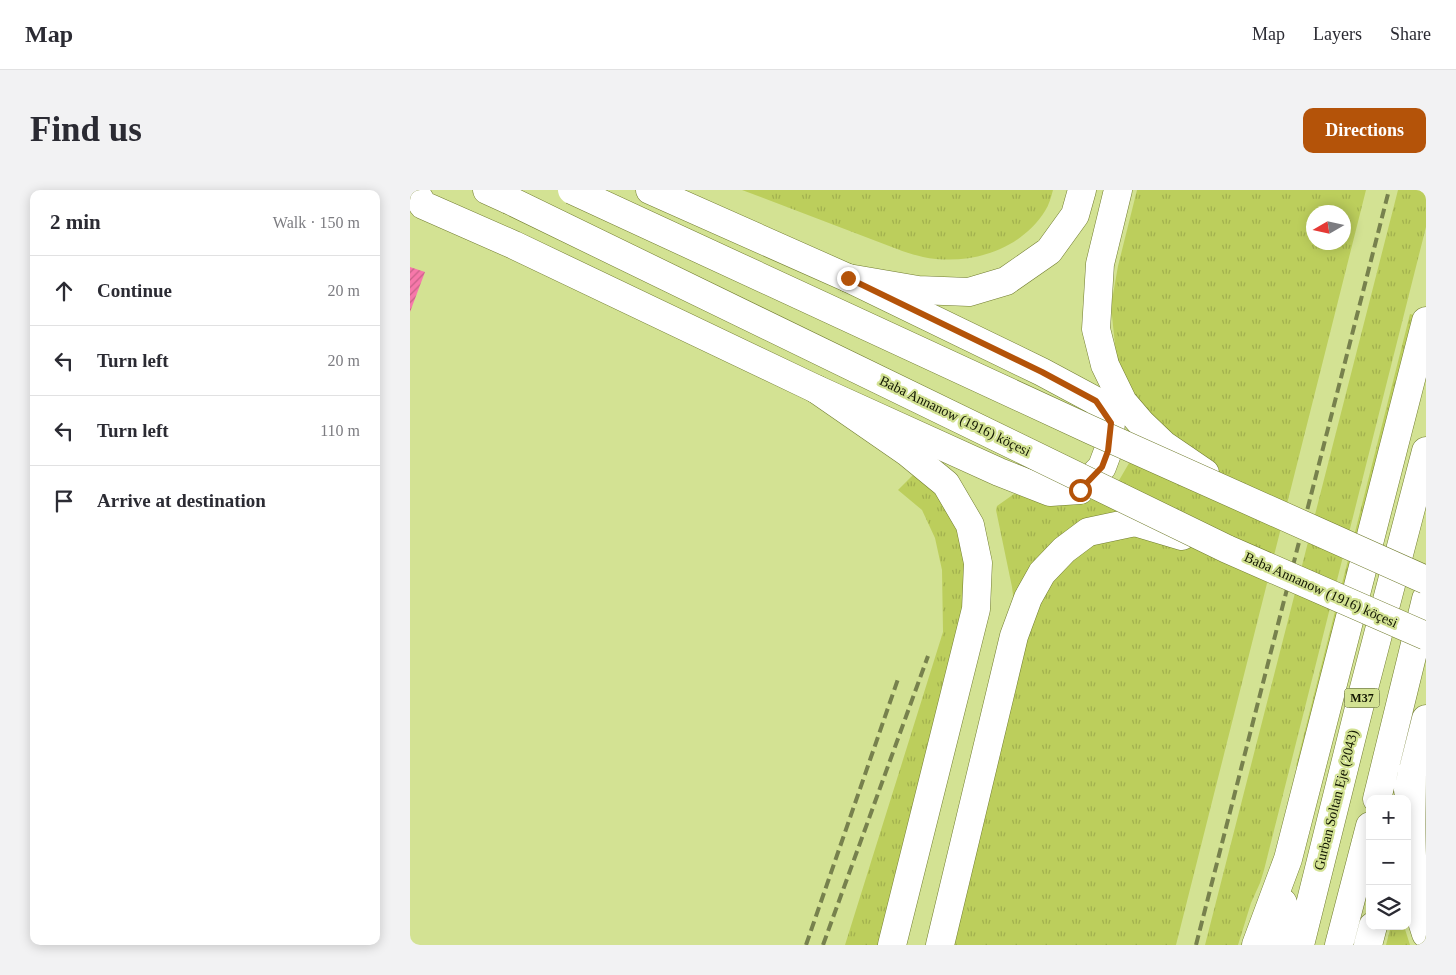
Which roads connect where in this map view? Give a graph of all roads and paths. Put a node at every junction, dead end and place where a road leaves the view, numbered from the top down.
1 (414, 190) edge
2 (572, 190) edge
3 (650, 190) edge
4 (1082, 190) edge
5 (1118, 190) edge
6 (498, 195) edge
7 (848, 278) junction
8 (1426, 321) edge
9 (816, 388) junction
10 (1426, 451) edge
11 (1244, 499) junction
12 (1227, 549) junction
13 (1426, 580) edge
14 (1426, 598) edge
15 (1426, 636) edge
16 (1426, 719) edge
17 (1412, 772) junction
18 (1378, 795) edge
19 (1407, 795) edge
20 (1366, 840) edge
21 (1288, 859) junction
22 (1372, 930) edge
23 (1426, 934) edge
24 (892, 945) edge
25 (940, 945) edge
26 (1256, 945) edge
27 (1278, 945) edge
28 (1300, 945) edge
29 (1339, 945) edge
30 (1368, 945) edge

1 - 9 main road
2 - 11 main road, bridge
3 - 7 main road
4 - 7 main road
5 - 11 main road, bridge
6 - 12 main road, Baba Annanow (1916) köçesi, bridge
7 - 9 main road
8 - 21 main road
9 - 24 main road
10 - 28 main road, Gurban Soltan Eje (2043) / M37
11 - 13 main road, bridge
12 - 15 main road, Baba Annanow (1916) köçesi, bridge
12 - 25 main road, bridge
14 - 18 main road, M37
16 - 17 main road
17 - 19 main road
17 - 23 main road
20 - 29 main road
21 - 26 main road
21 - 27 main road
22 - 30 main road

